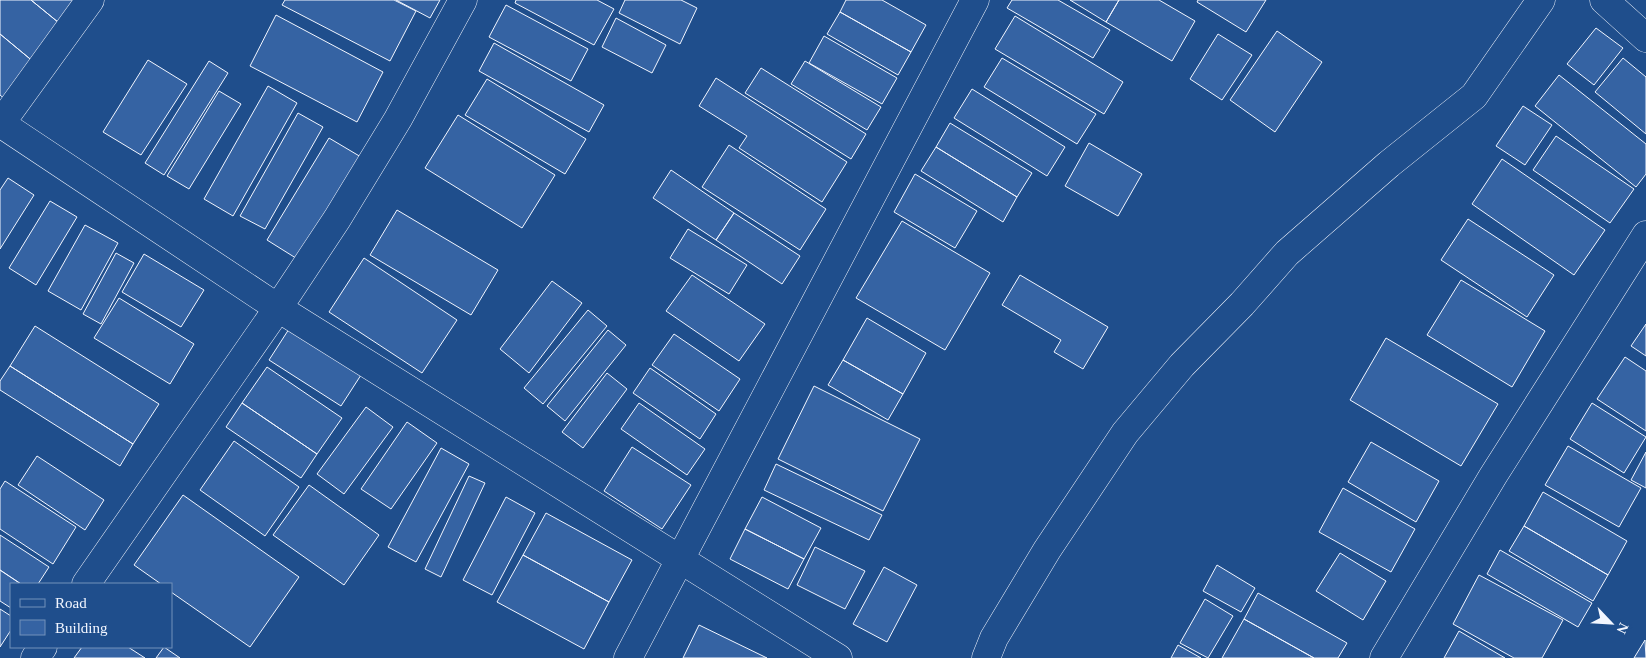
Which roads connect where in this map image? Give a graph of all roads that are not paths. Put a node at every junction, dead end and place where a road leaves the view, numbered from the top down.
1 (90, 0) edge
2 (463, 0) edge
3 (975, 0) edge
4 (1541, 0) edge
5 (1604, 0) edge
6 (1646, 38) edge
7 (1, 123) edge
8 (1646, 235) edge
9 (278, 308) junction
10 (680, 560) junction
11 (87, 583) edge
12 (628, 658) edge
13 (838, 658) edge
14 (986, 658) edge
15 (1384, 658) edge

1 - 7 street
2 - 9 street
3 - 10 street
4 - 14 street
5 - 6 street
7 - 9 street
8 - 15 street
9 - 10 street
9 - 11 street
10 - 12 street
10 - 13 street

